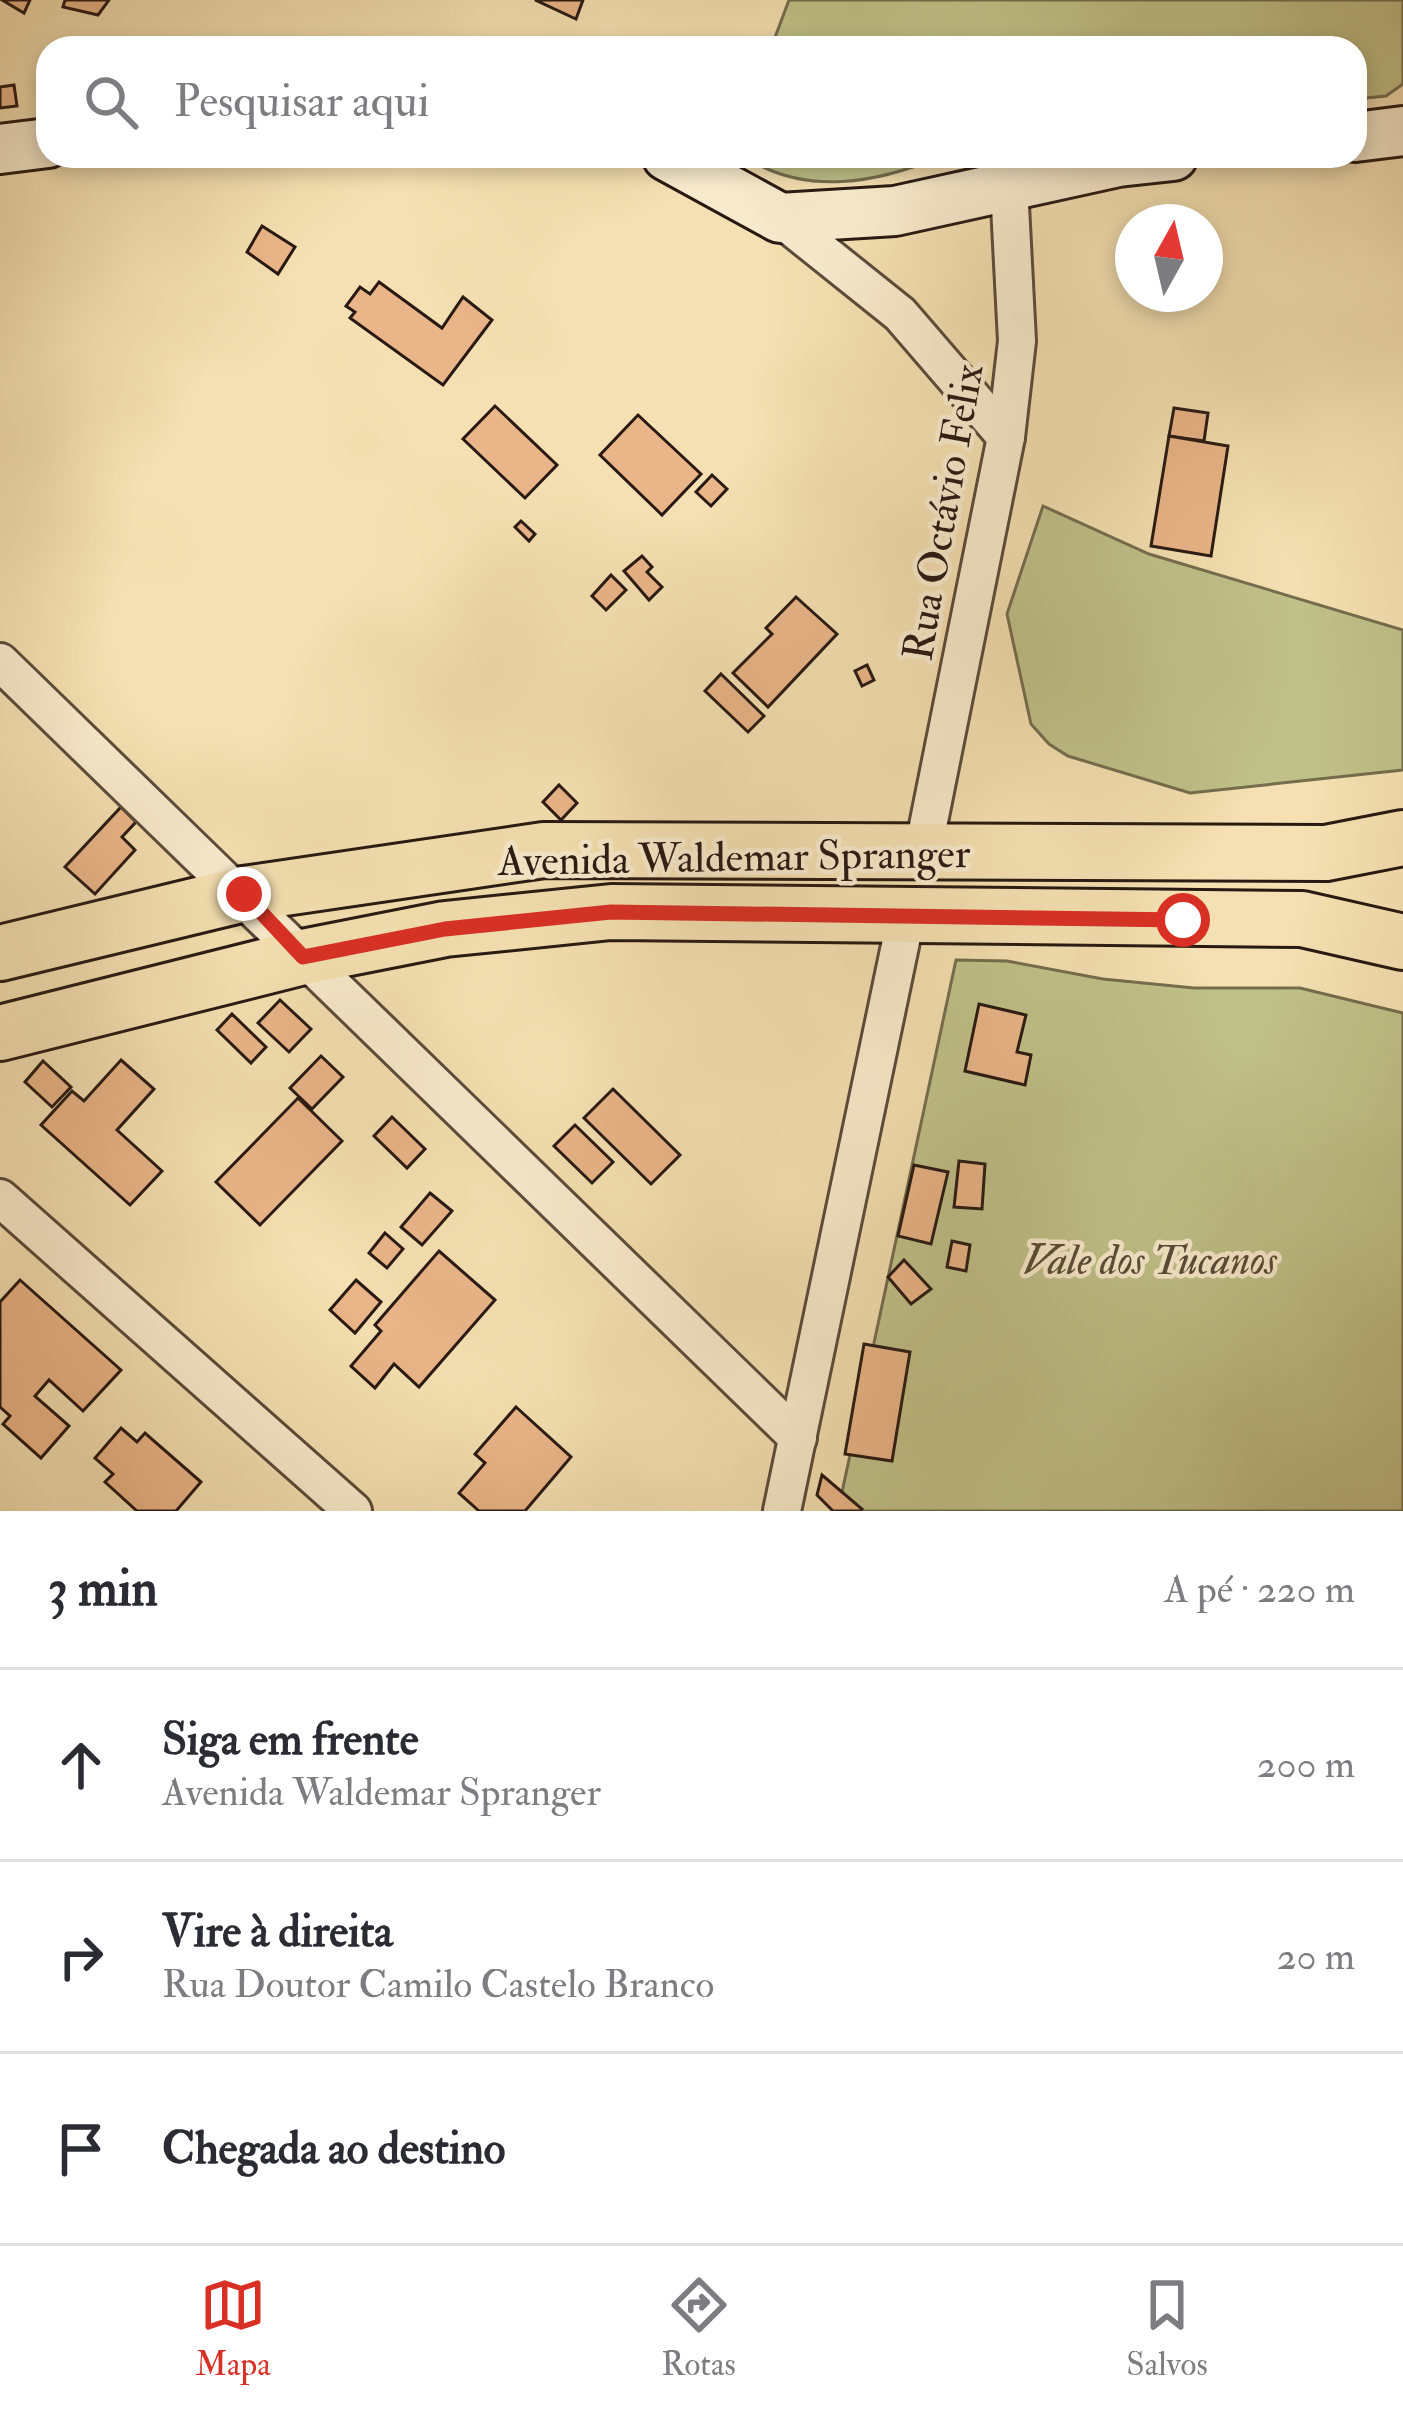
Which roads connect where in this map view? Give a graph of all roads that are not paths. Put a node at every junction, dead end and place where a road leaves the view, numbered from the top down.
1 (1403, 131) edge
2 (1367, 135) edge
3 (36, 144) edge
4 (0, 149) edge
5 (689, 168) edge
6 (1091, 168) edge
7 (1009, 186) junction
8 (780, 218) junction
9 (1006, 437) junction
10 (0, 662) edge
11 (1403, 838) edge
12 (923, 851) junction
13 (244, 894) junction
14 (906, 917) junction
15 (1403, 942) edge
16 (0, 953) edge
17 (303, 957) junction
18 (0, 1034) edge
19 (0, 1198) edge
20 (798, 1438) junction
21 (353, 1511) edge
22 (782, 1511) edge

1 - 2 street
3 - 4 street
5 - 8 street
6 - 7 street
7 - 8 street
7 - 9 street, Rua Octávio Felix
8 - 9 street
9 - 12 street, Rua Octávio Felix
10 - 13 street
11 - 12 main road, Avenida Waldemar Spranger
12 - 13 main road, Avenida Waldemar Spranger
13 - 16 main road, Avenida Waldemar Spranger
13 - 17 street
14 - 15 main road, Avenida Waldemar Spranger
14 - 17 main road, Avenida Waldemar Spranger
14 - 20 street
17 - 18 main road, Avenida Waldemar Spranger
17 - 20 street
19 - 21 street
20 - 22 street

